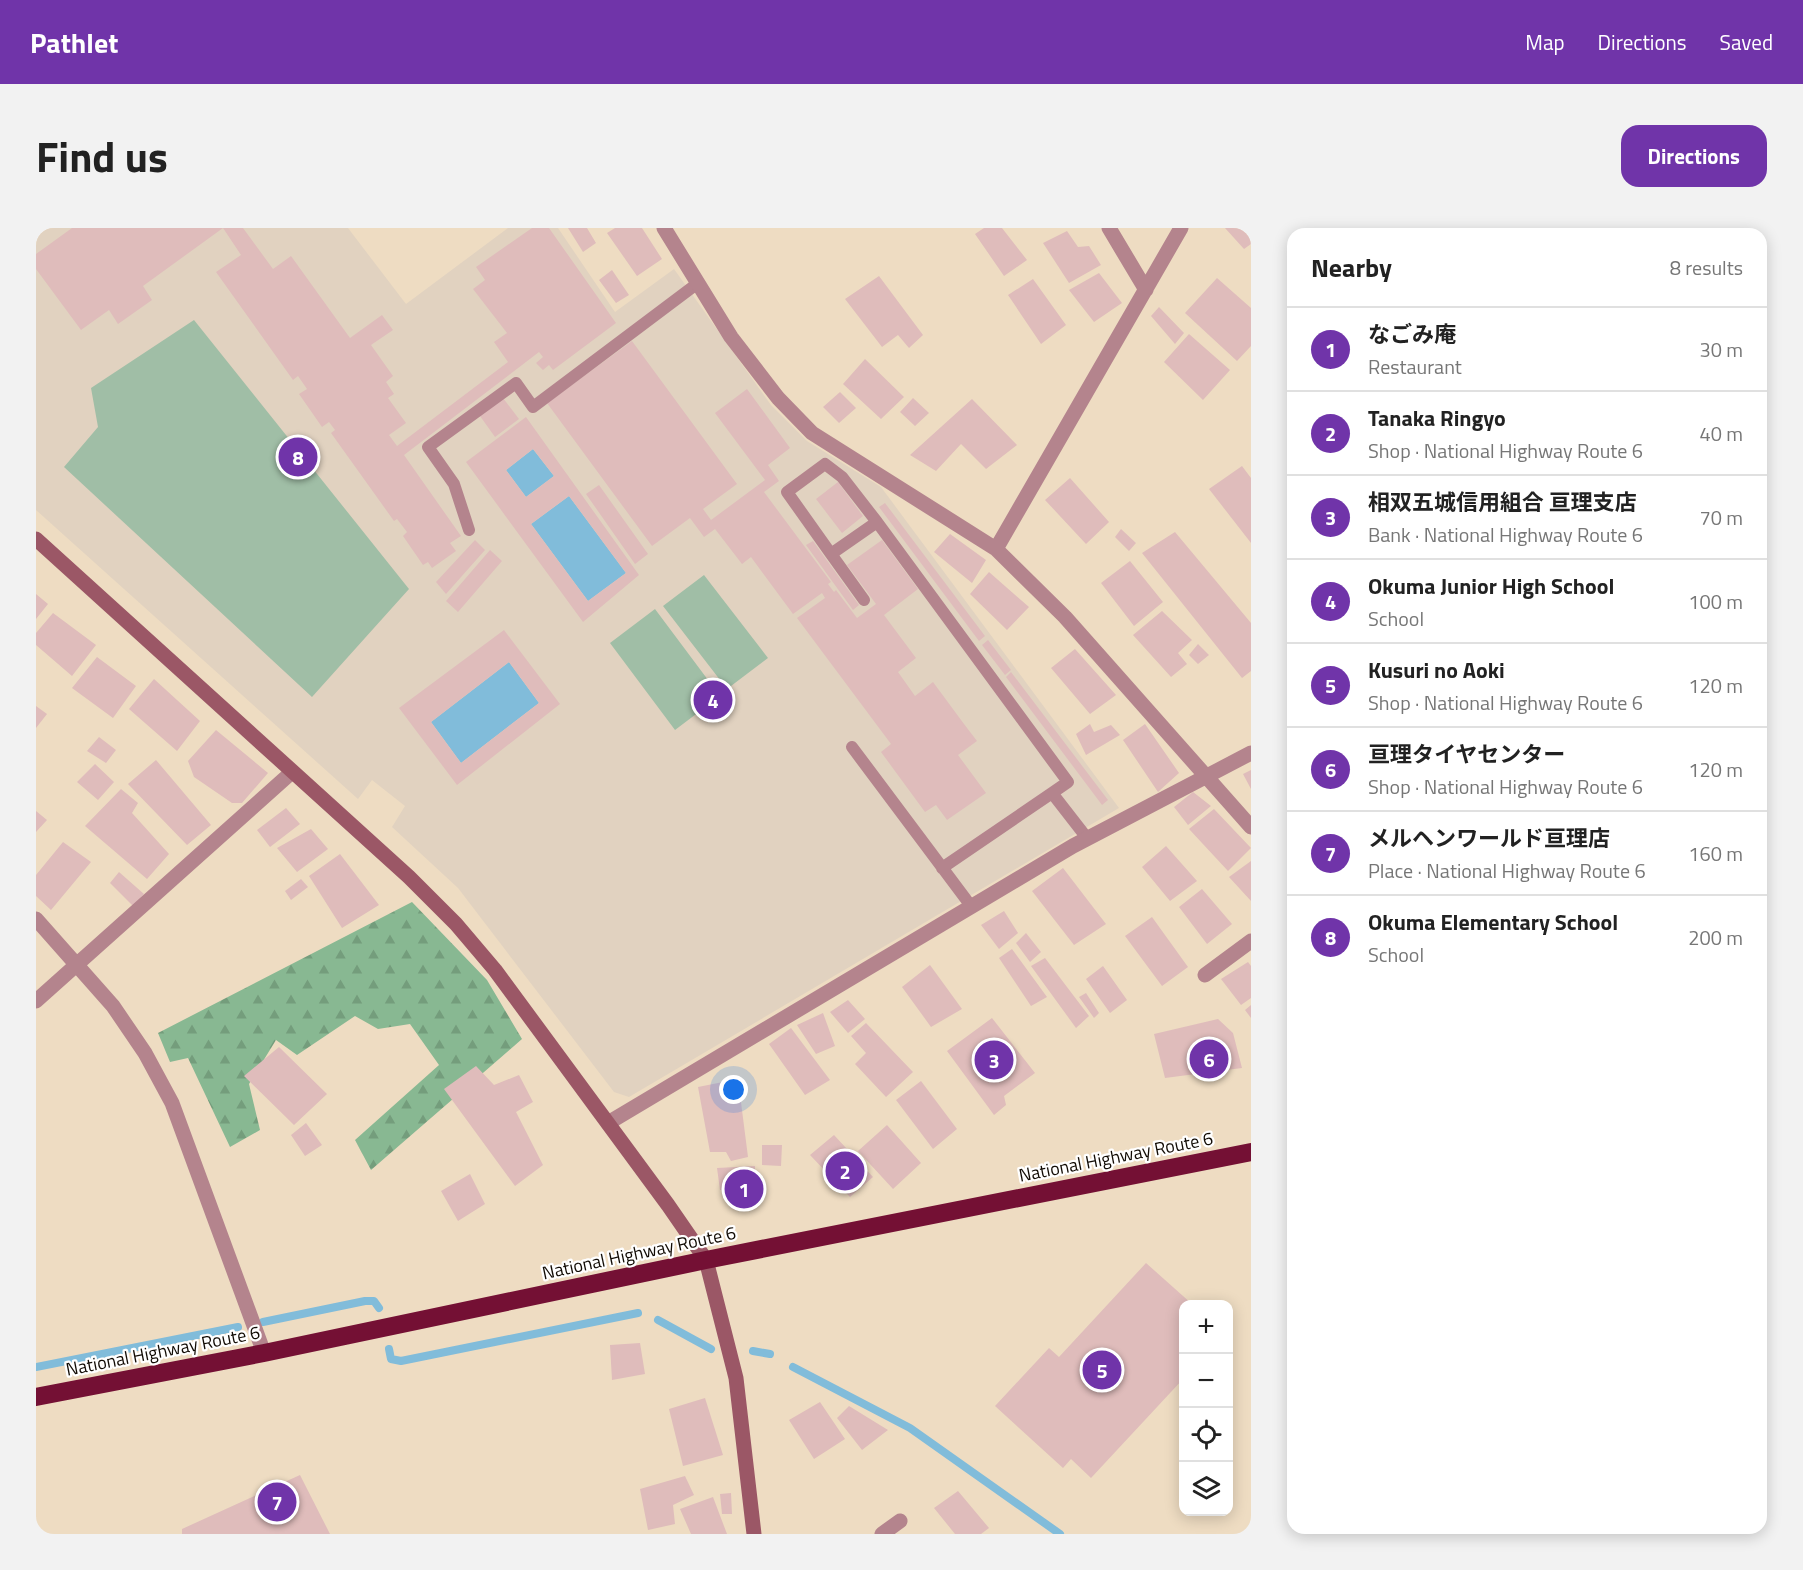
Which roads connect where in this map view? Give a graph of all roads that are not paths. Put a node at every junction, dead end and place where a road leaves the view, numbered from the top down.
1 (664, 228) edge
2 (1108, 228) edge
3 (1181, 228) edge
4 (698, 283) junction
5 (1146, 290) junction
6 (877, 522) junction
7 (469, 530) dead end
8 (36, 538) edge
9 (996, 549) junction
10 (831, 554) junction
11 (864, 600) dead end
12 (852, 747) dead end
13 (1251, 753) edge
14 (292, 771) junction
15 (1205, 777) junction
16 (1052, 793) junction
17 (1251, 827) edge
18 (1087, 838) junction
19 (942, 868) junction
20 (971, 906) junction
21 (36, 919) edge
22 (1251, 941) edge
23 (77, 964) junction
24 (1205, 975) dead end
25 (36, 1001) edge
26 (608, 1123) junction
27 (1251, 1152) edge
28 (706, 1260) junction
29 (264, 1353) junction
30 (36, 1397) edge
31 (900, 1521) dead end
32 (754, 1534) edge
33 (882, 1534) edge

1 - 4 street
2 - 5 street
3 - 5 street
4 - 7 lane
4 - 9 street
5 - 9 street
6 - 10 lane
6 - 10 lane
6 - 16 lane
8 - 14 street
9 - 15 street
10 - 11 lane
12 - 19 lane
13 - 15 street
14 - 23 street
14 - 26 street
15 - 17 street
15 - 18 street
16 - 18 lane
16 - 19 lane
18 - 20 street
19 - 20 lane
20 - 26 street
21 - 23 street
22 - 24 street
23 - 25 street
23 - 29 street
26 - 28 street
27 - 28 highway, National Highway Route 6
28 - 29 highway, National Highway Route 6
28 - 32 street
29 - 30 highway, National Highway Route 6
31 - 33 street

